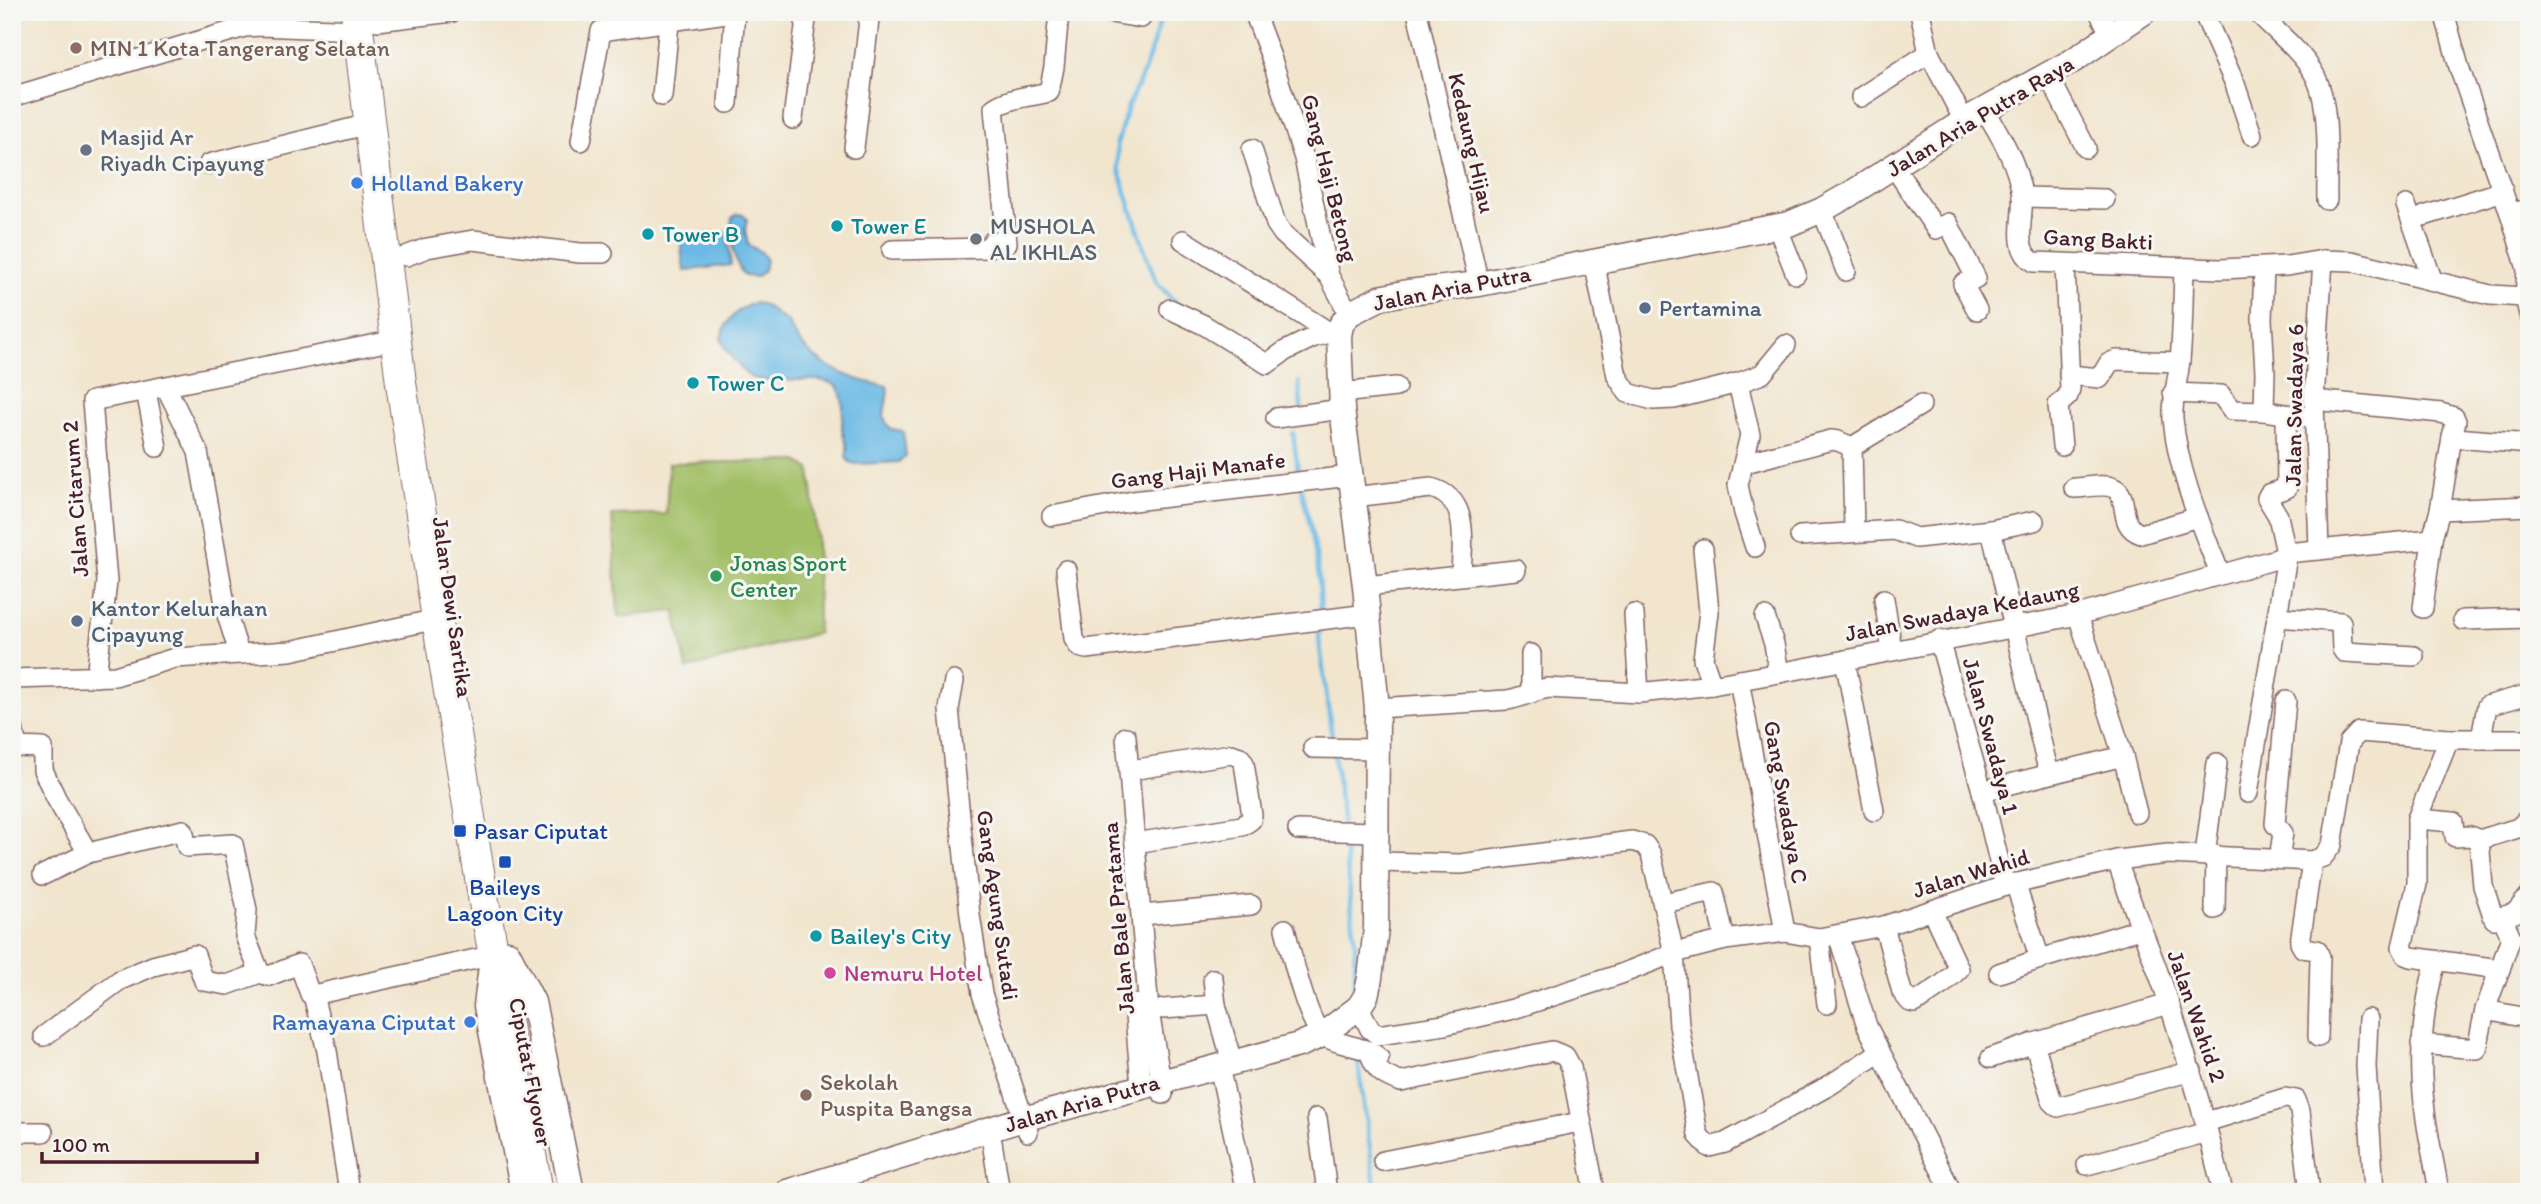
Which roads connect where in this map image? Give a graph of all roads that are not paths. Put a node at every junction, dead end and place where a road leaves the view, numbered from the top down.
1 (453, 12) edge
2 (734, 12) edge
3 (807, 12) edge
4 (866, 12) edge
5 (1059, 12) edge
6 (1071, 12) edge
7 (1077, 12) edge
8 (1105, 12) edge
9 (1254, 12) edge
10 (1417, 12) edge
11 (1920, 12) edge
12 (2099, 12) edge
13 (2144, 12) edge
14 (2203, 12) edge
15 (2257, 12) edge
16 (2444, 12) edge
17 (1141, 19) dead end
18 (669, 23) junction
19 (367, 27) edge
20 (2111, 35) junction
21 (1929, 53) junction
22 (2048, 75) junction
23 (662, 96) dead end
24 (12, 97) edge
25 (1861, 97) dead end
26 (728, 103) dead end
27 (1974, 116) junction
28 (793, 119) dead end
29 (369, 124) junction
30 (2252, 135) dead end
31 (580, 141) dead end
32 (854, 148) dead end
33 (2086, 148) dead end
34 (1252, 149) dead end
35 (209, 164) dead end
36 (1894, 167) junction
37 (2503, 191) junction
38 (2022, 197) junction
39 (2105, 199) dead end
40 (2327, 200) dead end
41 (2406, 205) dead end
42 (2519, 211) edge
43 (2424, 216) dead end
44 (1802, 218) junction
45 (1182, 240) dead end
46 (892, 250) dead end
47 (603, 253) dead end
48 (406, 256) junction
49 (2323, 260) junction
50 (1594, 261) junction
51 (2065, 264) junction
52 (2184, 268) junction
53 (2264, 268) junction
54 (1846, 271) dead end
55 (1796, 274) dead end
56 (1329, 276) junction
57 (2433, 282) junction
58 (1479, 284) junction
59 (2527, 306) edge
60 (1170, 309) dead end
61 (1977, 310) dead end
62 (1339, 325) junction
63 (396, 340) junction
64 (1786, 345) dead end
65 (2180, 362) junction
66 (2069, 375) junction
67 (411, 382) junction
68 (1738, 383) junction
69 (166, 387) junction
70 (1396, 387) dead end
71 (146, 391) junction
72 (2173, 393) junction
73 (1341, 401) junction
74 (1921, 405) dead end
75 (2314, 409) junction
76 (2264, 411) junction
77 (2286, 415) junction
78 (1276, 418) dead end
79 (2461, 439) junction
80 (2529, 444) edge
81 (2062, 446) dead end
82 (157, 447) dead end
83 (1852, 447) junction
84 (1745, 463) junction
85 (1352, 487) junction
86 (2074, 488) dead end
87 (2529, 506) edge
88 (2441, 510) junction
89 (1052, 516) dead end
90 (2198, 517) junction
91 (2034, 521) dead end
92 (1854, 530) junction
93 (1991, 530) junction
94 (1800, 536) dead end
95 (2432, 539) junction
96 (1755, 547) dead end
97 (1703, 550) dead end
98 (2319, 550) junction
99 (2287, 555) junction
100 (1066, 570) dead end
101 (1516, 570) dead end
102 (1461, 575) junction
103 (2220, 575) junction
104 (1365, 586) junction
105 (1884, 598) dead end
106 (2423, 608) dead end
107 (1368, 614) junction
108 (1634, 614) dead end
109 (2078, 615) junction
110 (1765, 617) dead end
111 (2277, 617) junction
112 (2529, 618) edge
113 (438, 619) junction
114 (2463, 620) dead end
115 (2014, 626) junction
116 (1940, 640) junction
117 (1892, 650) junction
118 (239, 653) junction
119 (1531, 654) dead end
120 (2414, 656) dead end
121 (1845, 660) junction
122 (1779, 673) junction
123 (96, 677) junction
124 (12, 679) edge
125 (1739, 680) junction
126 (954, 681) dead end
127 (1712, 685) junction
128 (1531, 693) junction
129 (1639, 693) junction
130 (2529, 694) edge
131 (2286, 701) dead end
132 (1377, 708) junction
133 (12, 723) edge
134 (1126, 737) dead end
135 (2449, 739) junction
136 (2481, 739) junction
137 (2529, 739) edge
138 (1313, 748) dead end
139 (1378, 749) junction
140 (2123, 757) junction
141 (2217, 763) dead end
142 (1130, 770) junction
143 (2049, 774) junction
144 (1982, 791) junction
145 (2248, 793) dead end
146 (1874, 811) dead end
147 (2137, 813) dead end
148 (2529, 818) edge
149 (2417, 819) junction
150 (1298, 830) dead end
151 (1378, 832) junction
152 (2479, 840) junction
153 (1135, 843) junction
154 (88, 853) junction
155 (2210, 855) junction
156 (2279, 859) junction
157 (2117, 860) junction
158 (2312, 861) junction
159 (1378, 862) junction
160 (43, 875) dead end
161 (2010, 884) junction
162 (2529, 895) edge
163 (1664, 903) junction
164 (1251, 905) dead end
165 (2215, 909) dead end
166 (1932, 911) junction
167 (1142, 915) junction
168 (2502, 917) junction
169 (1884, 926) junction
170 (1285, 929) dead end
171 (2140, 929) junction
172 (1785, 932) junction
173 (1829, 937) junction
174 (1725, 940) junction
175 (1674, 953) junction
176 (499, 956) junction
177 (2040, 959) junction
178 (2436, 961) junction
179 (2500, 969) junction
180 (260, 973) junction
181 (1999, 973) dead end
182 (1213, 979) dead end
183 (507, 992) junction
184 (313, 995) junction
185 (1134, 1004) dead end
186 (1827, 1004) dead end
187 (2169, 1004) junction
188 (1216, 1005) junction
189 (1163, 1009) dead end
190 (2485, 1010) junction
191 (1355, 1011) junction
192 (2528, 1018) edge
193 (2368, 1019) dead end
194 (44, 1036) dead end
195 (2318, 1037) dead end
196 (1311, 1040) junction
197 (2034, 1043) junction
198 (2421, 1044) junction
199 (1880, 1052) junction
200 (1992, 1058) dead end
201 (1224, 1069) junction
202 (2192, 1070) junction
203 (1155, 1087) junction
204 (1317, 1118) dead end
205 (1580, 1122) junction
206 (1026, 1125) junction
207 (2207, 1127) junction
208 (12, 1128) edge
209 (43, 1132) dead end
210 (992, 1142) junction
211 (1383, 1161) dead end
212 (2087, 1165) dead end
213 (349, 1192) edge
214 (523, 1192) edge
215 (538, 1192) edge
216 (554, 1192) edge
217 (572, 1192) edge
218 (787, 1192) edge
219 (824, 1192) edge
220 (1000, 1192) edge
221 (1246, 1192) edge
222 (1327, 1192) edge
223 (1595, 1192) edge
224 (1952, 1192) edge
225 (2222, 1192) edge
226 (2310, 1192) edge
227 (2374, 1192) edge
228 (2439, 1192) edge

1 - 19 street
2 - 18 street
2 - 26 street
3 - 28 street
4 - 32 street
5 - 46 street
6 - 7 street
8 - 17 street
9 - 56 street, Gang Haji Betong
10 - 58 street, Kedaung Hijau
11 - 21 street, Gang Bakti
12 - 20 street
13 - 20 main road, Jalan Aria Putra Raya
14 - 30 street
15 - 40 street
16 - 37 street
18 - 23 street
18 - 31 street
19 - 24 street
19 - 29 highway, Jalan Dewi Sartika
19 - 48 highway, Jalan Dewi Sartika
20 - 22 main road, Jalan Aria Putra Raya
21 - 25 street
21 - 27 street, Gang Bakti
22 - 27 main road, Jalan Aria Putra Raya
22 - 33 street
27 - 36 main road, Jalan Aria Putra Raya
27 - 38 street, Gang Bakti
29 - 35 street
29 - 63 highway, Jalan Dewi Sartika
34 - 56 street
36 - 44 main road, Jalan Aria Putra Raya
36 - 61 street
37 - 42 street
37 - 43 street
38 - 39 street
38 - 51 street, Gang Bakti
41 - 57 street
42 - 59 street
44 - 50 main road, Jalan Aria Putra
44 - 54 street
44 - 55 street
45 - 62 street
47 - 48 street
48 - 67 highway, Jalan Dewi Sartika
49 - 53 street, Gang Bakti
49 - 57 street, Gang Bakti
49 - 75 street, Jalan Swadaya 6
50 - 58 main road, Jalan Aria Putra
50 - 68 street
51 - 52 street, Gang Bakti
51 - 66 street
52 - 53 street, Gang Bakti
52 - 65 street
53 - 76 street
56 - 62 street, Gang Haji Betong
57 - 59 street, Gang Bakti
58 - 62 main road, Jalan Aria Putra
60 - 62 street
62 - 73 main road
63 - 67 highway, Jalan Dewi Sartika
63 - 69 street
64 - 68 street
65 - 66 street
65 - 72 street
66 - 81 street
67 - 113 highway, Jalan Dewi Sartika
67 - 176 highway, Jalan Dewi Sartika
68 - 84 street
69 - 71 street
69 - 118 street
70 - 73 street
71 - 82 street
71 - 123 street, Jalan Citarum 2
72 - 76 street
72 - 90 street
73 - 78 street
73 - 85 main road
74 - 83 street
75 - 77 street
75 - 79 street
75 - 98 street, Jalan Swadaya 6
76 - 77 street
77 - 99 street
79 - 80 street
79 - 88 street
83 - 84 street
83 - 92 street
84 - 96 street
85 - 89 street, Gang Haji Manafe
85 - 102 street, Gang Haji Manafe
85 - 104 main road
86 - 90 street
87 - 88 street
88 - 95 street
90 - 103 street
91 - 93 street
92 - 93 street
92 - 94 street
93 - 115 street
95 - 98 street, Jalan Swadaya Kedaung
95 - 106 street
97 - 127 street
98 - 99 street, Jalan Swadaya Kedaung
99 - 103 street, Jalan Swadaya Kedaung
99 - 111 street
100 - 107 street
101 - 102 street
102 - 104 street
103 - 109 street, Jalan Swadaya Kedaung
104 - 107 main road
105 - 117 street
107 - 132 main road
108 - 129 street
109 - 115 street, Jalan Swadaya Kedaung
109 - 140 street
110 - 122 street
111 - 120 street
111 - 145 street
112 - 114 street
113 - 118 street
113 - 176 highway, Jalan Dewi Sartika
115 - 116 street, Jalan Swadaya Kedaung
115 - 143 street
116 - 117 street, Jalan Swadaya Kedaung
116 - 144 street, Jalan Swadaya 1
117 - 121 street, Jalan Swadaya Kedaung
118 - 123 street
119 - 128 street
121 - 122 street, Jalan Swadaya Kedaung
121 - 146 street
122 - 125 street, Jalan Swadaya Kedaung
123 - 124 street
125 - 127 street, Jalan Swadaya Kedaung
125 - 172 street, Gang Swadaya C
126 - 206 street, Gang Agung Sutadi
127 - 129 street, Jalan Swadaya Kedaung
128 - 129 street, Jalan Swadaya Kedaung
128 - 132 street, Jalan Swadaya Kedaung
130 - 136 street
131 - 156 street
132 - 139 main road
133 - 154 street
134 - 142 street, Jalan Bale Pratama
135 - 136 street
135 - 149 street
135 - 158 street
136 - 137 street
138 - 139 street
139 - 151 main road
140 - 143 street
140 - 147 street
141 - 155 street
142 - 153 street, Jalan Bale Pratama
142 - 153 street
143 - 144 street
144 - 161 street, Jalan Swadaya 1
148 - 152 street
149 - 152 street
149 - 178 street
150 - 151 street
151 - 159 main road
152 - 168 street
153 - 167 street, Jalan Bale Pratama
154 - 160 street
154 - 180 street
155 - 156 street, Jalan Wahid
155 - 157 street, Jalan Wahid
155 - 165 street
156 - 158 street, Jalan Wahid
157 - 161 street, Jalan Wahid
157 - 171 street, Jalan Wahid 2
158 - 195 street
159 - 163 street
159 - 191 main road
161 - 166 street, Jalan Wahid
161 - 177 street, Jalan Swadaya 1
162 - 168 street
163 - 174 street
163 - 175 street
164 - 167 street
166 - 169 street, Jalan Wahid
166 - 169 street
167 - 203 street, Jalan Bale Pratama
168 - 179 street
169 - 173 street, Jalan Wahid
170 - 196 street
171 - 177 street
171 - 187 street, Jalan Wahid 2
172 - 173 street, Jalan Wahid
172 - 174 street, Jalan Wahid
173 - 186 street
173 - 199 street
174 - 175 street, Jalan Wahid
175 - 191 street, Jalan Wahid
175 - 199 street
176 - 183 highway, Ciputat Flyover
176 - 184 street
176 - 214 main road, Jalan Dewi Sartika
176 - 217 main road, Jalan Dewi Sartika
177 - 181 street
178 - 179 street
178 - 198 street
179 - 190 street
180 - 184 street
180 - 194 street
182 - 188 street
183 - 215 highway, Ciputat Flyover
183 - 216 highway, Ciputat Flyover
184 - 213 street
185 - 203 street
187 - 197 street
187 - 202 street, Jalan Wahid 2
188 - 189 street
188 - 201 street
190 - 192 street
190 - 198 street
191 - 196 main road, Jalan Aria Putra
193 - 227 street
196 - 201 main road, Jalan Aria Putra
196 - 205 street
197 - 200 street
197 - 202 street
198 - 228 street
199 - 224 street
201 - 203 main road, Jalan Aria Putra
201 - 221 street
202 - 207 street, Jalan Wahid 2
203 - 206 main road, Jalan Aria Putra
204 - 222 street
205 - 211 street
205 - 223 street
206 - 210 main road, Jalan Aria Putra
206 - 218 main road, Jalan Aria Putra
207 - 212 street
207 - 225 street, Jalan Wahid 2
207 - 226 street
208 - 209 street
210 - 219 main road, Jalan Aria Putra
210 - 220 street

